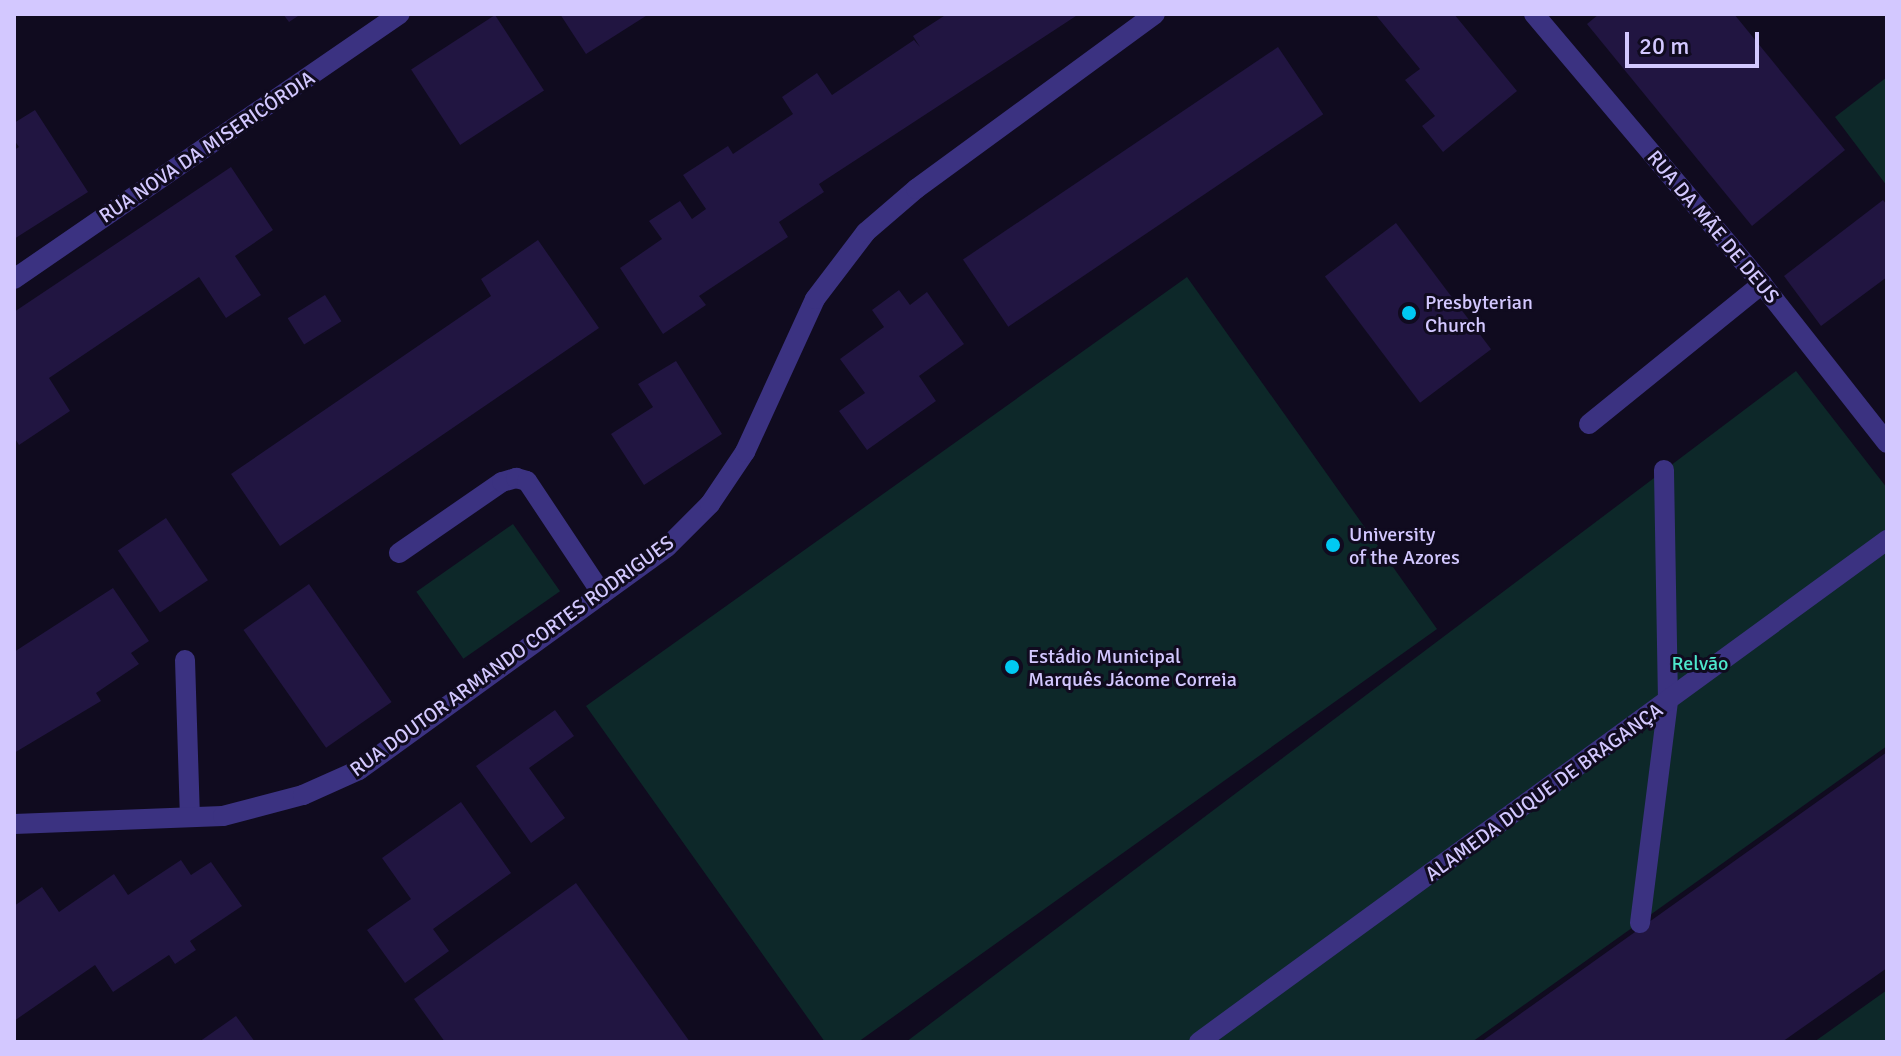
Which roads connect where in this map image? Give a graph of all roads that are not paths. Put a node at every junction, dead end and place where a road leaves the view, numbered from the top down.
1 (400, 14) edge
2 (1155, 14) edge
3 (1534, 14) edge
4 (14, 279) edge
5 (1762, 284) junction
6 (1589, 424) dead end
7 (1887, 443) edge
8 (1664, 470) dead end
9 (1887, 540) edge
10 (399, 553) dead end
11 (602, 594) junction
12 (185, 660) dead end
13 (1668, 701) junction
14 (190, 817) junction
15 (14, 824) edge
16 (1640, 923) dead end
17 (1210, 1038) edge

1 - 4 street, RUA NOVA DA MISERICÓRDIA
2 - 11 street, RUA DOUTOR ARMANDO CORTES RODRIGUES
3 - 5 street, RUA DA MÃE DE DEUS
5 - 6 street
5 - 7 street, RUA DA MÃE DE DEUS
8 - 13 street
9 - 13 street, ALAMEDA DUQUE DE BRAGANÇA
10 - 11 street
11 - 14 street, RUA DOUTOR ARMANDO CORTES RODRIGUES
12 - 14 street
13 - 16 street
13 - 17 street, ALAMEDA DUQUE DE BRAGANÇA
14 - 15 street, RUA DOUTOR ARMANDO CORTES RODRIGUES

